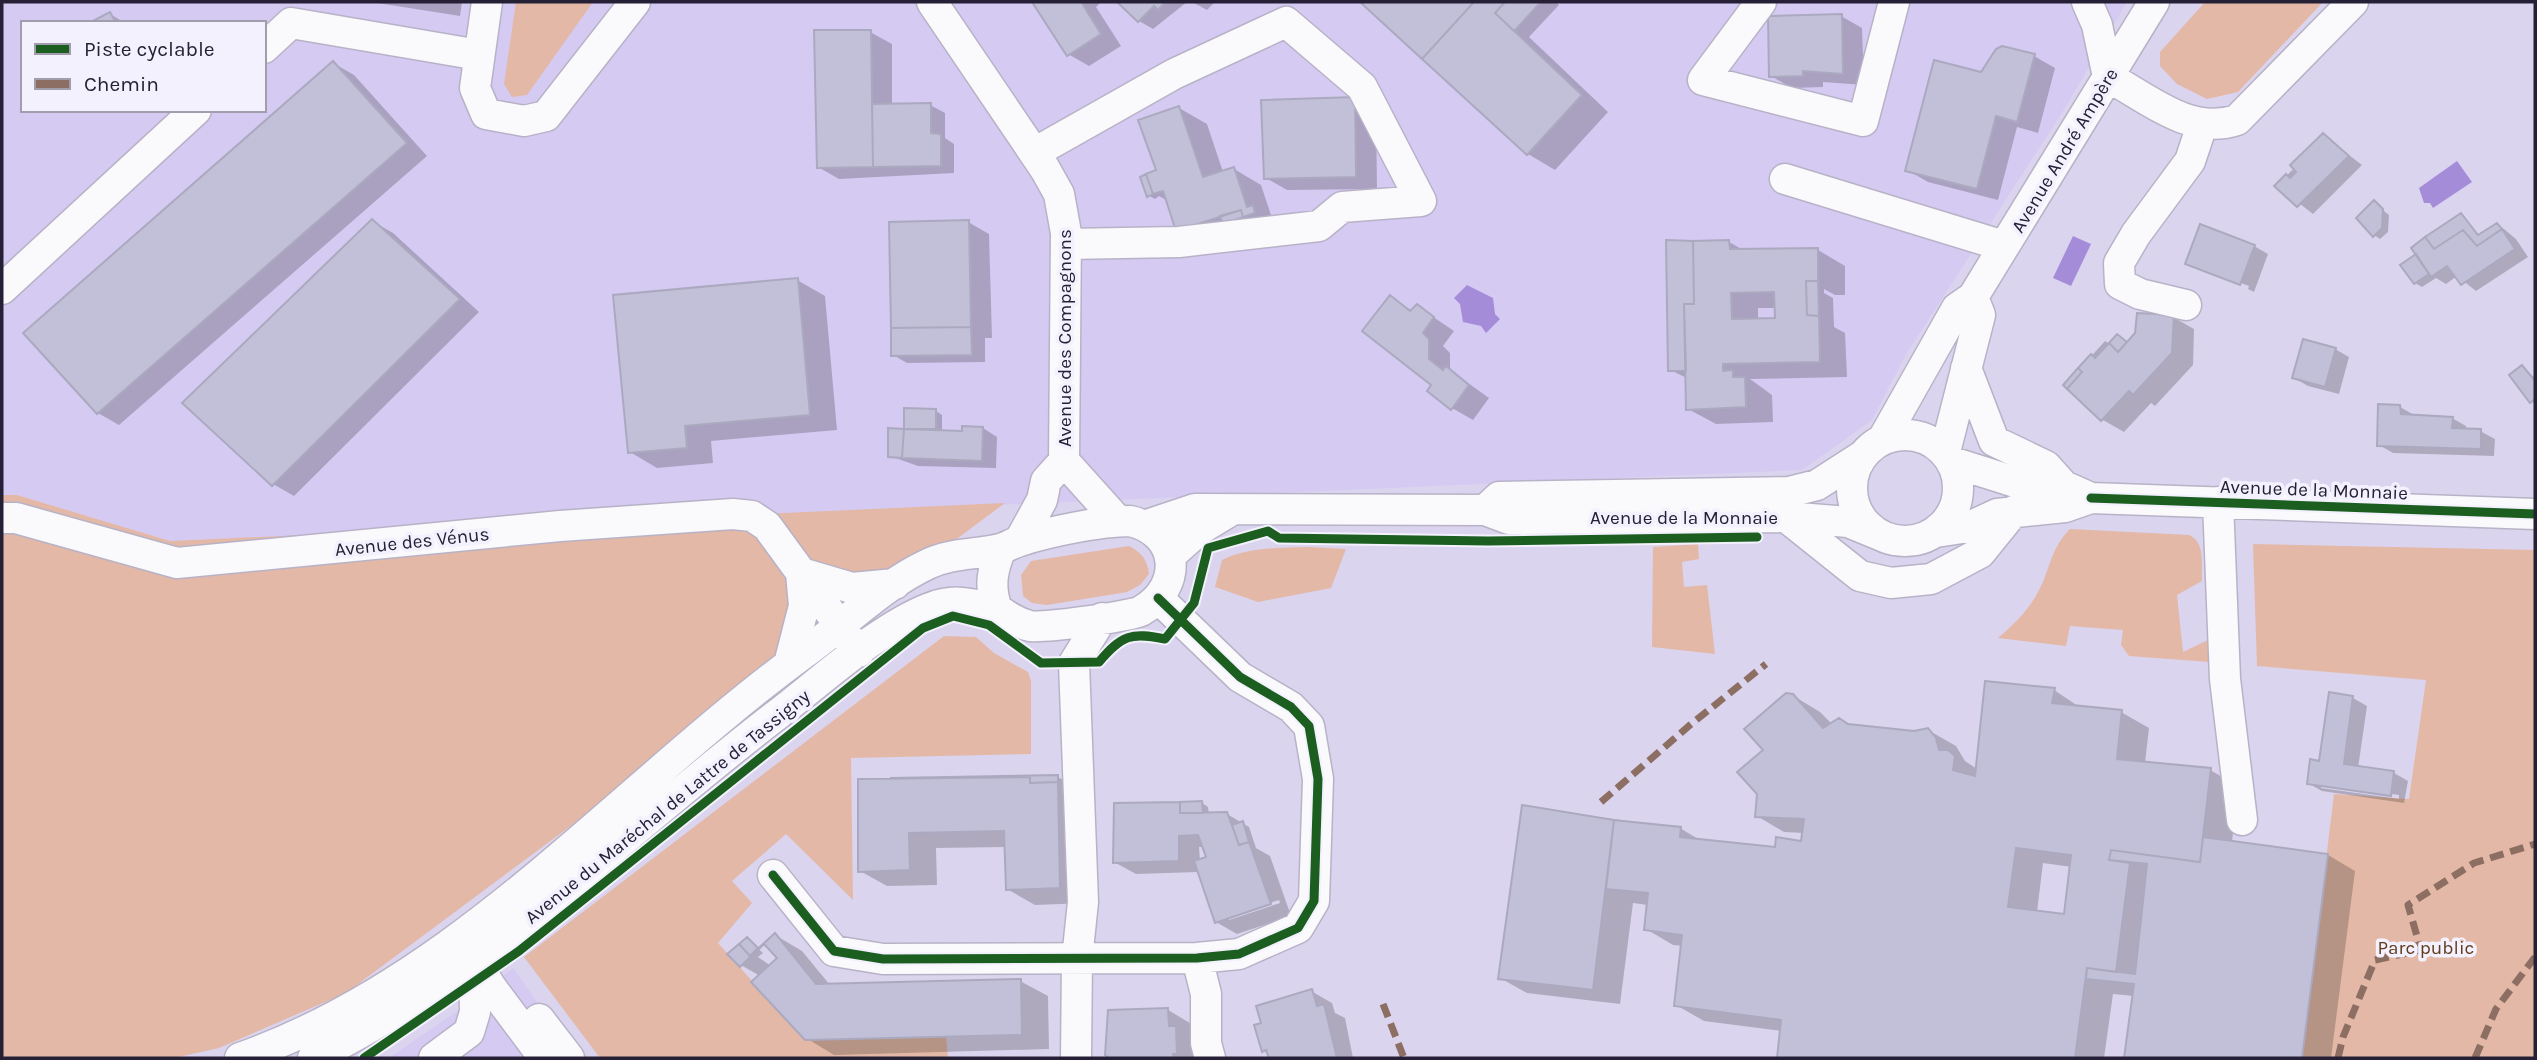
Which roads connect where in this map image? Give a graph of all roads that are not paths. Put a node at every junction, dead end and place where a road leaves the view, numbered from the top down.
1 (487, 2) edge
2 (635, 2) edge
3 (932, 2) edge
4 (1761, 2) edge
5 (1894, 2) edge
6 (2087, 2) edge
7 (2353, 2) edge
8 (2140, 6) edge
9 (266, 46) edge
10 (479, 55) junction
11 (2108, 77) junction
12 (194, 112) edge
13 (2202, 125) junction
14 (1034, 153) junction
15 (1785, 178) dead end
16 (1066, 244) junction
17 (2004, 246) junction
18 (2, 289) edge
19 (1973, 298) junction
20 (2186, 305) dead end
21 (1966, 369) junction
22 (1873, 447) junction
23 (1949, 457) junction
24 (1063, 461) junction
25 (2064, 486) junction
26 (2091, 498) junction
27 (2218, 502) junction
28 (1233, 510) junction
29 (1485, 510) junction
30 (2014, 511) junction
31 (2535, 514) edge
32 (1786, 517) junction
33 (2, 518) edge
34 (1118, 521) junction
35 (1147, 525) junction
36 (1936, 532) junction
37 (1882, 537) junction
38 (1011, 545) junction
39 (1171, 555) junction
40 (802, 573) junction
41 (895, 584) junction
42 (1158, 598) junction
43 (997, 608) junction
44 (1102, 618) junction
45 (840, 627) junction
46 (1033, 627) junction
47 (859, 652) junction
48 (1074, 663) junction
49 (789, 664) junction
50 (2242, 820) dead end
51 (773, 876) dead end
52 (466, 947) junction
53 (1197, 958) junction
54 (1077, 959) junction
55 (240, 1058) edge
56 (313, 1058) edge
57 (434, 1058) edge
58 (544, 1058) edge
59 (569, 1058) edge
60 (1076, 1058) edge
61 (1210, 1058) edge

1 - 10 street
2 - 10 street
3 - 14 street, Avenue des Compagnons
4 - 5 street
6 - 11 street
7 - 13 street
8 - 11 street, Avenue André Ampère
9 - 10 street
11 - 13 street
11 - 17 street, Avenue André Ampère
12 - 18 street
13 - 20 street
14 - 16 street, Avenue des Compagnons
14 - 16 street
15 - 17 street
16 - 24 street, Avenue des Compagnons
17 - 19 street, Avenue André Ampère
19 - 21 street
19 - 22 street, Avenue André Ampère
21 - 23 street
21 - 25 street
22 - 23 street
22 - 29 street, Avenue de la Monnaie
22 - 37 street
23 - 25 street, Avenue de la Monnaie
23 - 36 street
24 - 34 street, Avenue des Compagnons
24 - 38 street, Avenue des Compagnons
25 - 26 street, Avenue de la Monnaie
26 - 27 street, Avenue de la Monnaie
26 - 30 street, Avenue de la Monnaie
27 - 31 street, Avenue de la Monnaie
27 - 50 street
28 - 29 street, Avenue de la Monnaie
28 - 35 street, Avenue de la Monnaie
28 - 39 street
29 - 32 street, Avenue de la Monnaie
30 - 32 street
30 - 36 street, Avenue de la Monnaie
32 - 37 street, Avenue de la Monnaie
33 - 40 street, Avenue des Vénus
34 - 35 street, Avenue du Maréchal de Lattre de Tassigny
34 - 38 street, Avenue du Maréchal de Lattre de Tassigny
35 - 39 street
36 - 37 street
38 - 41 street, Avenue du Maréchal de Lattre de Tassigny
38 - 43 street, Avenue des Compagnons
39 - 42 street
40 - 41 street
40 - 45 street, Avenue des Vénus
40 - 49 street
41 - 45 street, Avenue du Maréchal de Lattre de Tassigny
42 - 44 street
42 - 53 street
43 - 46 street, Avenue du Maréchal de Lattre de Tassigny
43 - 47 street, Avenue du Maréchal de Lattre de Tassigny
44 - 46 street
44 - 48 street
45 - 47 street
45 - 49 street, Avenue du Maréchal de Lattre de Tassigny
46 - 48 street, Avenue du Maréchal de Lattre de Tassigny
47 - 52 street, Avenue du Maréchal de Lattre de Tassigny
48 - 54 street
49 - 52 street, Avenue du Maréchal de Lattre de Tassigny
51 - 54 street
52 - 55 street, Avenue du Maréchal de Lattre de Tassigny
52 - 56 street, Avenue du Maréchal de Lattre de Tassigny
52 - 57 street
52 - 58 street
52 - 59 street
53 - 54 street
53 - 61 street
54 - 60 street

